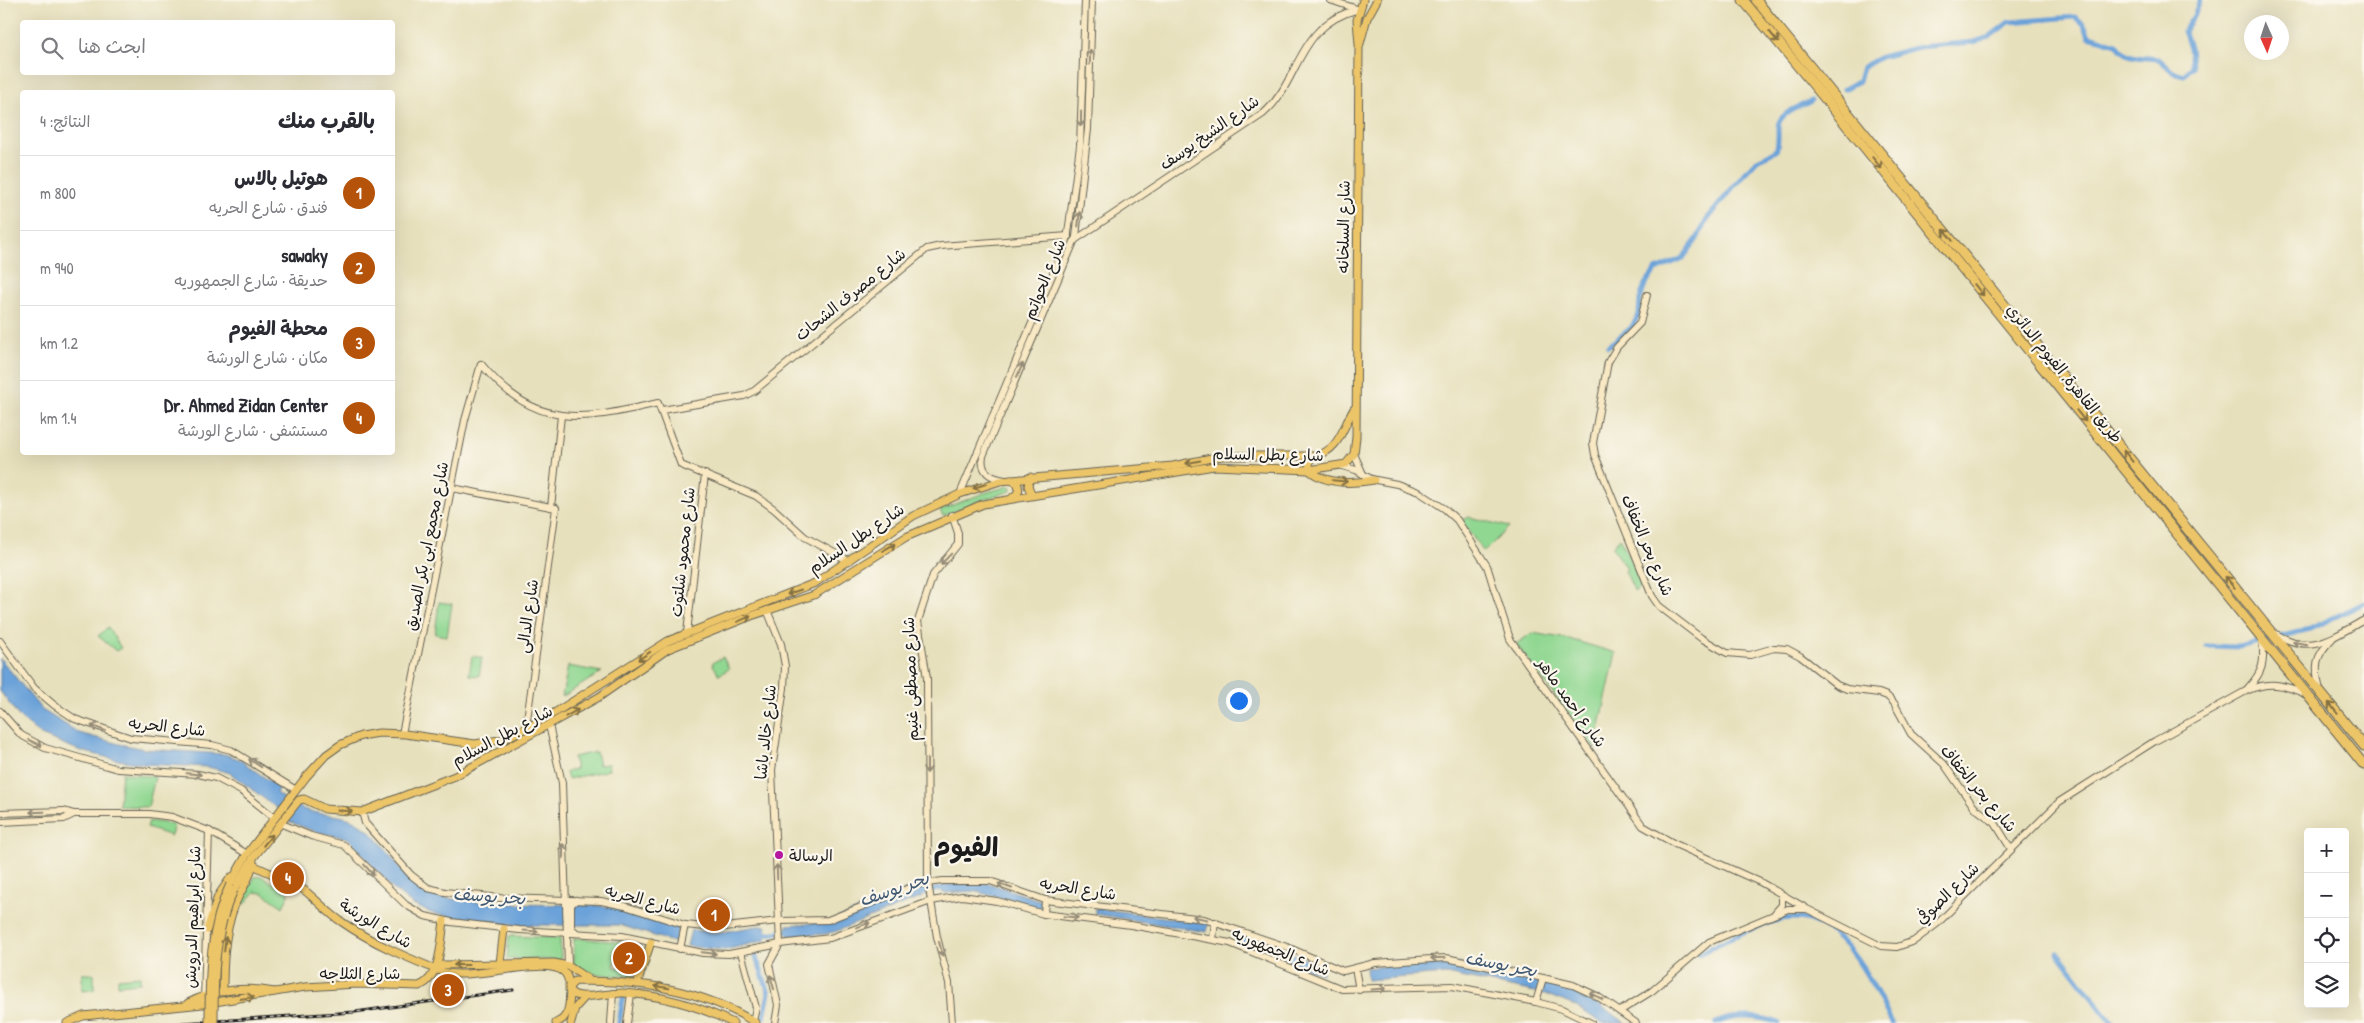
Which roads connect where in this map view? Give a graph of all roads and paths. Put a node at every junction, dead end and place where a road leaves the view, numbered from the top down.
1 (1085, 0) edge
2 (1092, 0) edge
3 (1330, 0) edge
4 (1363, 0) edge
5 (1377, 0) edge
6 (1743, 0) edge
7 (1756, 0) edge
8 (1358, 9) junction
9 (1083, 22) junction
10 (1091, 23) junction
11 (1359, 47) junction
12 (1812, 76) junction
13 (1826, 92) junction
14 (1068, 236) junction
15 (1075, 240) junction
16 (1647, 295) dead end
17 (1040, 316) junction
18 (1036, 325) junction
19 (1355, 407) junction
20 (662, 410) junction
21 (561, 416) junction
22 (2116, 442) junction
23 (2108, 448) junction
24 (1354, 454) junction
25 (1310, 456) junction
26 (1173, 466) junction
27 (1342, 466) junction
28 (1309, 470) junction
29 (705, 474) junction
30 (1175, 474) junction
31 (1363, 474) junction
32 (1030, 477) junction
33 (1009, 480) junction
34 (1374, 480) junction
35 (452, 488) junction
36 (960, 494) junction
37 (1032, 494) junction
38 (1013, 497) junction
39 (553, 507) junction
40 (952, 515) junction
41 (848, 561) junction
42 (830, 574) junction
43 (835, 582) junction
44 (767, 610) junction
45 (2364, 620) edge
46 (714, 622) junction
47 (705, 625) junction
48 (2268, 628) junction
49 (713, 632) junction
50 (687, 633) junction
51 (2334, 636) junction
52 (2262, 638) junction
53 (0, 641) edge
54 (610, 678) junction
55 (620, 685) junction
56 (598, 686) junction
57 (2246, 690) junction
58 (608, 692) junction
59 (2320, 692) junction
60 (2309, 695) junction
61 (0, 711) edge
62 (549, 726) junction
63 (526, 728) junction
64 (402, 734) junction
65 (505, 739) junction
66 (480, 744) junction
67 (2364, 746) edge
68 (509, 748) junction
69 (486, 760) junction
70 (2364, 765) edge
71 (294, 793) junction
72 (362, 812) junction
73 (276, 817) junction
74 (0, 818) edge
75 (283, 823) junction
76 (209, 831) junction
77 (2011, 849) junction
78 (251, 859) junction
79 (236, 871) junction
80 (928, 883) junction
81 (232, 887) junction
82 (1782, 895) junction
83 (565, 900) junction
84 (576, 900) junction
85 (1045, 900) junction
86 (931, 901) junction
87 (1086, 904) junction
88 (1807, 909) junction
89 (1044, 914) junction
90 (1772, 915) junction
91 (1087, 918) junction
92 (444, 920) junction
93 (779, 920) junction
94 (1215, 922) junction
95 (685, 925) junction
96 (504, 929) junction
97 (1232, 929) junction
98 (206, 930) junction
99 (566, 933) junction
100 (579, 934) junction
101 (1213, 939) junction
102 (651, 942) junction
103 (1230, 943) junction
104 (780, 944) junction
105 (680, 949) junction
106 (741, 952) junction
107 (500, 963) junction
108 (568, 966) junction
109 (436, 968) junction
110 (1355, 968) junction
111 (1542, 979) junction
112 (592, 981) junction
113 (637, 984) junction
114 (569, 989) junction
115 (1359, 990) junction
116 (686, 991) junction
117 (223, 992) junction
118 (277, 992) junction
119 (613, 993) junction
120 (631, 994) junction
121 (204, 995) junction
122 (697, 995) junction
123 (586, 996) junction
124 (1537, 1000) junction
125 (683, 1003) junction
126 (203, 1004) junction
127 (183, 1006) junction
128 (692, 1006) junction
129 (1620, 1011) junction
130 (565, 1021) edge
131 (755, 1022) edge
132 (66, 1023) edge
133 (208, 1023) edge
134 (214, 1023) edge
135 (556, 1023) edge
136 (571, 1023) edge
137 (611, 1023) edge
138 (627, 1023) edge
139 (733, 1023) edge
140 (775, 1023) edge
141 (952, 1023) edge
142 (1591, 1023) edge
143 (1636, 1023) edge

1 - 9 street, شارع الحواتم
2 - 10 street, شارع الحواتم
3 - 8 street
4 - 8 main road
5 - 11 main road
6 -> 12 highway, طريق القاهرة, الفيوم الدائري
7 - 12 highway, طريق القاهرة, الفيوم الدائري
8 - 11 main road
8 - 15 street, شارع الشيخ يوسف
9 - 10 street
9 -> 14 street, شارع الحواتم
15 -> 10 street, شارع الحواتم
11 - 19 main road, شارع السلخانه
12 - 13 highway, طريق القاهرة, الفيوم الدائري
22 -> 13 highway, طريق القاهرة, الفيوم الدائري
13 -> 23 highway, طريق القاهرة, الفيوم الدائري
14 - 17 street, شارع الحواتم
14 - 20 street, شارع مصرف الشحات
15 - 17 street, شارع الحواتم
16 - 77 street, شارع بحر الخفاف
17 - 18 street, شارع الحواتم
33 -> 18 street, شارع الحواتم
18 - 36 street, شارع الحواتم
19 - 24 main road
19 - 25 main road, شارع بطل السلام
20 - 21 street
20 - 29 street
21 - 35 street, شارع مجمع ابى بكر الصديق
21 - 39 street, شارع الدالى
22 - 23 highway
48 -> 22 highway, طريق القاهرة, الفيوم الدائري
23 - 52 highway, طريق القاهرة, الفيوم الدائري
24 - 27 main road, شارع بطل السلام
24 - 31 street
25 -> 26 main road, شارع بطل السلام
25 - 28 main road
26 - 30 main road
26 - 32 main road, شارع بطل السلام
27 - 28 main road, شارع بطل السلام
27 - 31 street, شارع احمد ماهر
28 - 30 main road, شارع بطل السلام
28 -> 34 main road
29 - 41 street
29 - 50 street, شارع محمود شلتوت
30 - 37 main road, شارع بطل السلام
31 - 34 street, شارع احمد ماهر
32 - 33 main road, شارع بطل السلام
32 - 37 main road
33 -> 36 main road, شارع بطل السلام
33 - 38 main road
34 - 82 street, شارع احمد ماهر
35 - 39 street
35 - 64 street, شارع مجمع ابى بكر الصديق
36 - 41 main road, شارع بطل السلام
37 - 38 main road, شارع بطل السلام
38 - 40 main road, شارع بطل السلام
39 - 63 street, شارع الدالى
43 -> 40 main road, شارع بطل السلام
40 -> 80 street, شارع مصطفى غنيم
41 - 42 main road, شارع بطل السلام
42 - 43 main road
42 -> 46 main road, شارع بطل السلام
43 - 44 main road, شارع بطل السلام
49 -> 44 main road, شارع بطل السلام
93 -> 44 street, شارع خالد باشا
45 - 51 street
46 - 47 main road, شارع بطل السلام
46 - 49 main road
47 - 49 main road
47 - 50 main road, شارع بطل السلام
51 -> 48 street
48 - 59 highway, طريق القاهرة, الفيوم الدائري
49 - 55 main road, شارع بطل السلام
50 -> 54 main road, شارع بطل السلام
51 - 59 street
52 - 57 street, شارع الصوفي
52 - 60 highway, طريق القاهرة, الفيوم الدائري
71 -> 53 street, شارع الحريه
54 - 55 main road
54 - 56 main road, شارع بطل السلام
55 - 58 main road, شارع بطل السلام
56 - 58 main road
56 - 63 main road, شارع بطل السلام
57 - 60 street, شارع الصوفي
57 - 77 street, شارع الصوفي
62 -> 58 main road, شارع بطل السلام
67 -> 59 highway, طريق القاهرة, الفيوم الدائري
60 - 70 highway, طريق القاهرة, الفيوم الدائري
61 -> 73 street
62 - 68 main road, شارع بطل السلام
83 -> 62 street
63 - 65 main road, شارع بطل السلام
64 - 66 main road, شارع بطل السلام
64 - 71 main road, شارع بطل السلام
65 - 66 main road, شارع بطل السلام
65 - 68 main road
66 - 69 main road
68 - 69 main road, شارع بطل السلام
69 - 72 main road, شارع بطل السلام
71 - 73 main road, شارع بطل السلام
75 -> 72 main road, شارع بطل السلام
72 - 83 street, شارع الحريه
73 - 78 main road
74 - 76 street
78 -> 75 main road
75 -> 92 street, شارع الجمهوريه
76 - 78 street
76 - 98 street, شارع ابراهيم الدرويش
77 - 88 street, شارع الصوفي
78 - 79 main road
78 - 81 main road
78 - 109 main road, شارع الورشة
117 -> 78 main road
79 - 81 main road
79 - 98 main road
85 -> 80 street, شارع الحريه
80 - 86 street
80 - 93 street, شارع الحريه
81 - 133 main road, bridge
81 - 134 main road, bridge
82 - 88 street, شارع احمد ماهر
82 - 90 street
83 - 84 street, شارع الحريه
83 - 99 street
84 - 95 street, شارع الحريه
84 - 100 street
85 - 87 street, شارع الحريه
85 - 89 street
86 - 89 street, شارع الجمهوريه
104 -> 86 street, شارع الجمهوريه
86 -> 141 street
87 - 91 street
94 -> 87 street, شارع الحريه
88 - 90 street
89 -> 91 street, شارع الجمهوريه
90 - 129 street
91 - 101 street, شارع الجمهوريه
92 - 96 street, شارع الجمهوريه
92 - 109 main road
93 - 95 street, شارع الحريه
93 - 104 street, شارع خالد باشا
94 - 97 street, شارع الحريه
94 - 101 street
95 - 105 street
96 -> 99 street, شارع الجمهوريه
96 - 107 main road
97 - 103 street
97 - 110 street, شارع الحريه
98 - 121 street, شارع ابراهيم الدرويش
99 - 100 street, شارع الجمهوريه
99 - 108 street
100 - 102 street, شارع الجمهوريه
101 - 103 street, شارع الجمهوريه
102 - 105 street, شارع الجمهوريه
102 - 113 main road
103 - 115 street, شارع الجمهوريه
104 - 106 street, شارع الجمهوريه
140 -> 104 street
105 -> 106 street, شارع الجمهوريه
106 - 131 street
107 - 108 main road, شارع الورشة
107 -> 109 main road, شارع الورشة
108 - 112 main road, شارع الورشة
109 - 114 main road, شارع الورشة
109 - 118 main road, شارع الثلاجه
111 -> 110 street, شارع الحريه
110 - 115 street
111 - 124 street
129 -> 111 street, شارع الحريه
112 - 113 main road
112 - 114 main road
116 -> 113 main road
114 - 123 main road
114 - 130 main road
115 -> 124 street, شارع الجمهوريه
116 - 122 main road
116 - 125 main road
117 - 118 main road, شارع الثلاجه
117 - 121 main road, شارع الثلاجه
126 -> 118 main road, شارع الثلاجه
119 - 120 main road
119 - 123 main road
119 - 137 street
120 - 125 main road
120 - 138 street
121 - 126 street, شارع ابراهيم الدرويش
121 - 127 main road, شارع الثلاجه
122 - 128 main road
122 - 131 main road
123 - 136 main road
124 - 142 street, شارع الجمهوريه
125 - 128 main road
126 - 127 main road, شارع الثلاجه
127 - 132 main road, شارع الثلاجه
128 - 139 main road
129 - 143 street, شارع الحريه
130 - 135 main road

